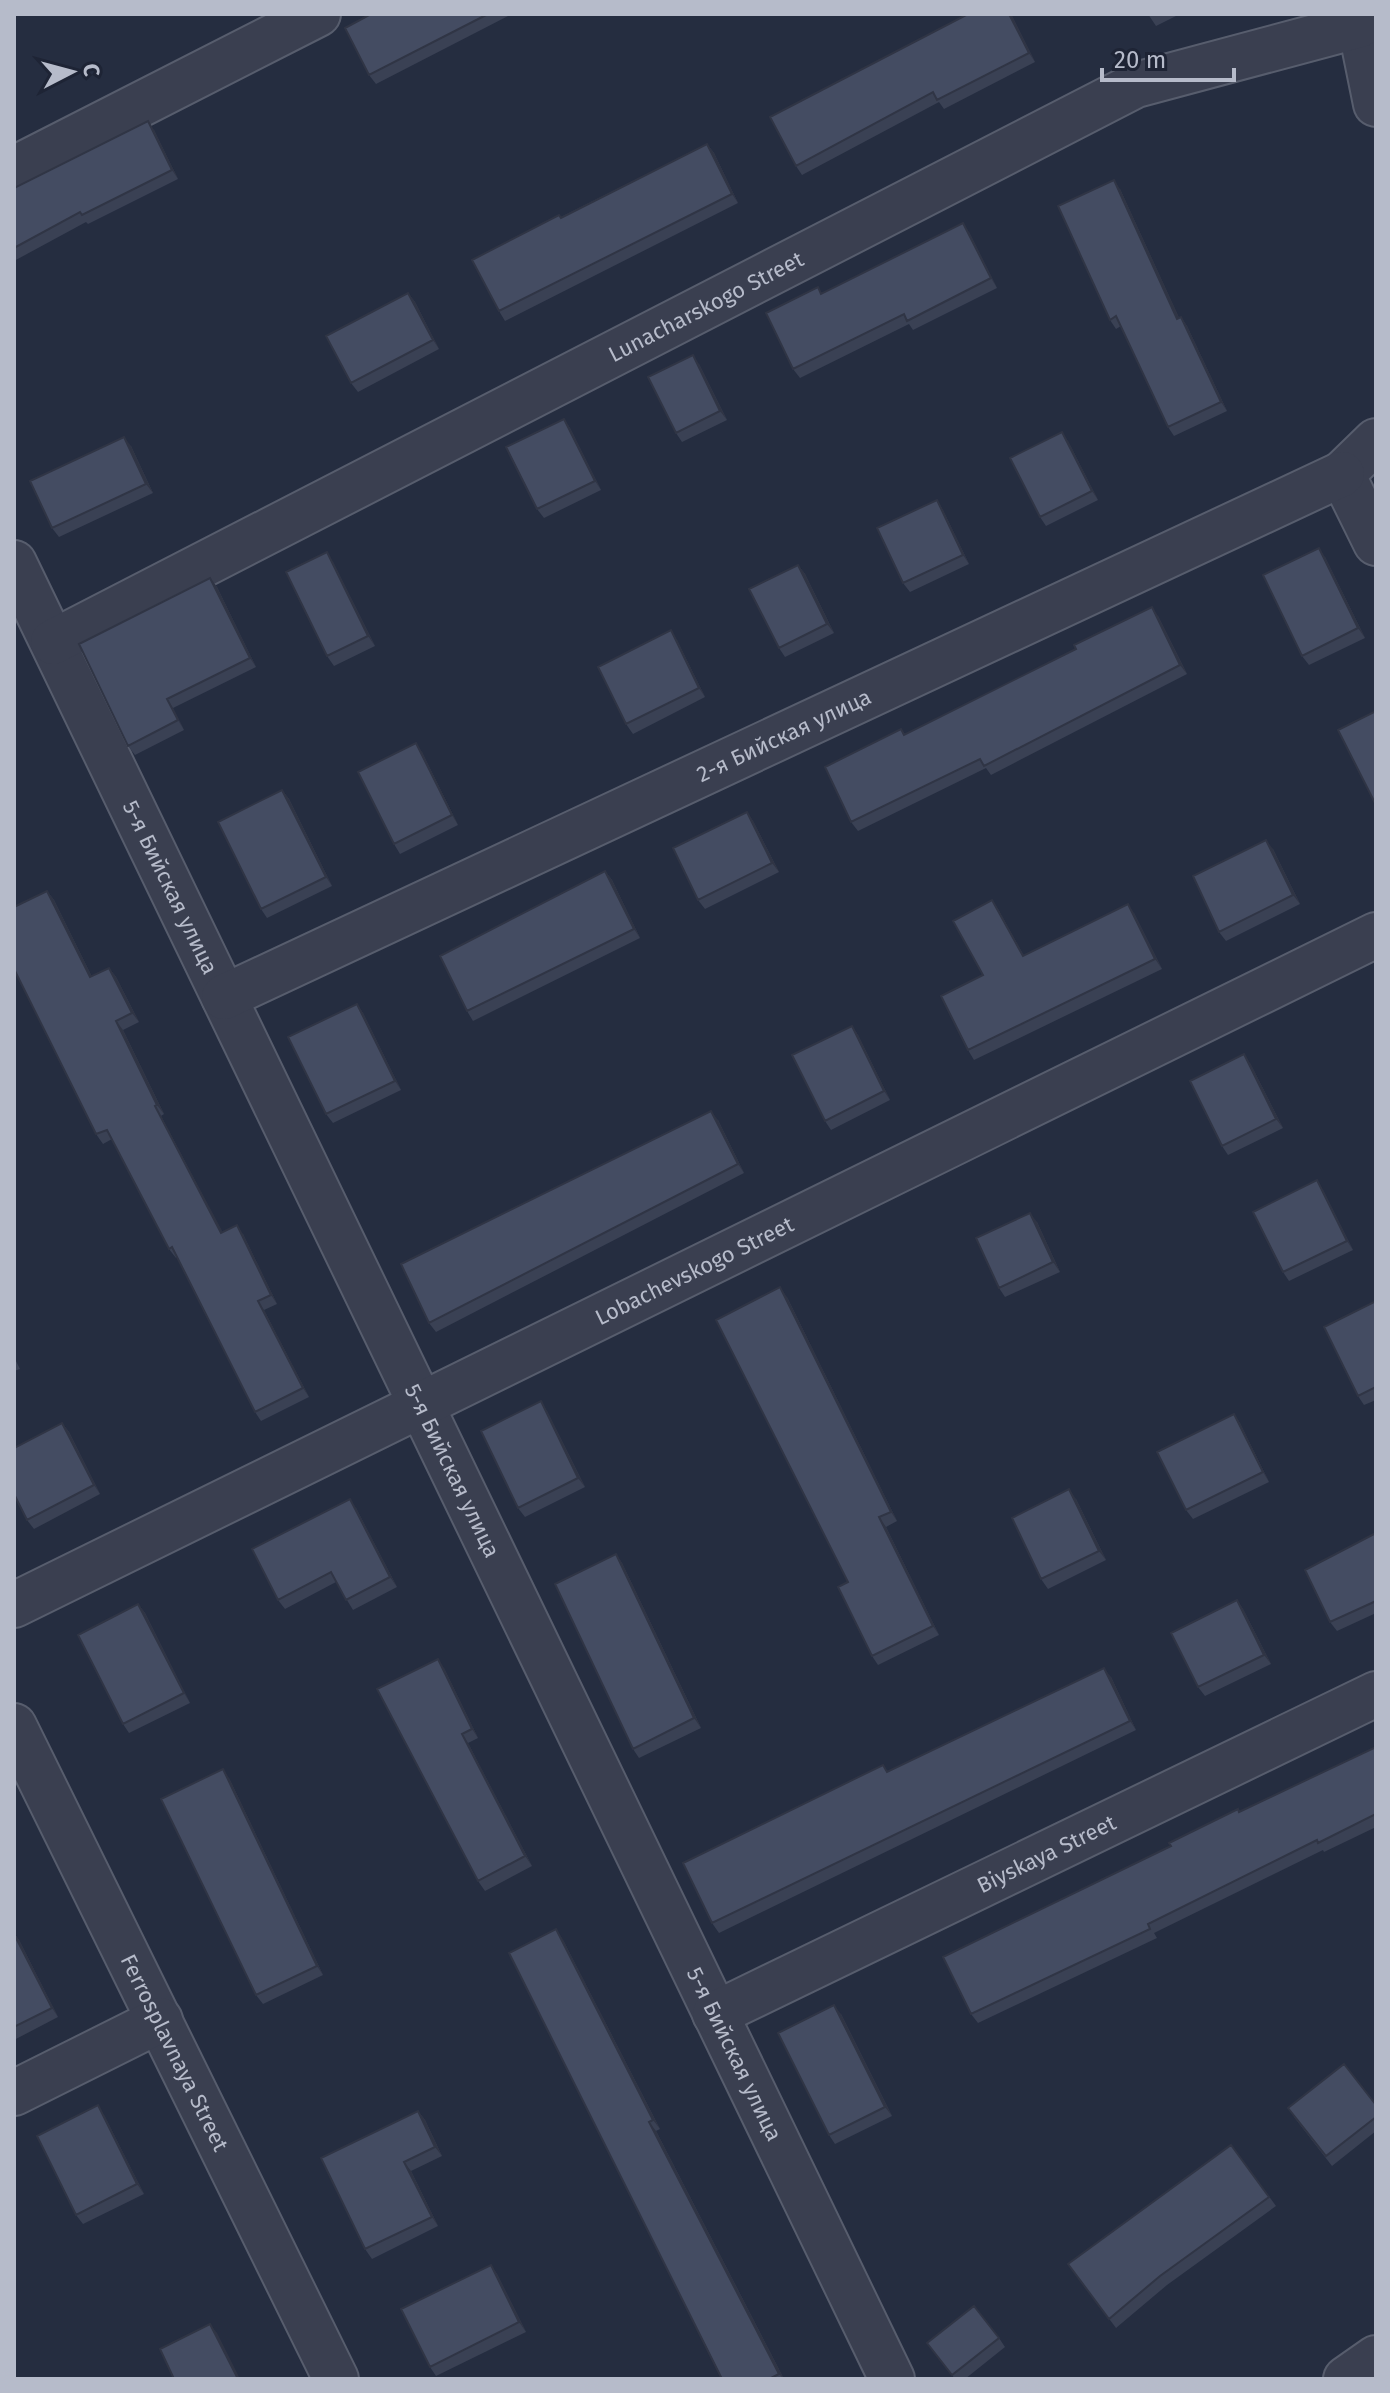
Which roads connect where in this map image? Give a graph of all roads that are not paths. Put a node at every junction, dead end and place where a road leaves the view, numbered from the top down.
1 (318, 14) edge
2 (1367, 19) edge
3 (1376, 104) edge
4 (14, 169) edge
5 (1376, 441) edge
6 (1342, 474) junction
7 (1376, 543) edge
8 (14, 563) edge
9 (53, 642) junction
10 (1376, 935) edge
11 (224, 997) junction
12 (421, 1405) junction
13 (14, 1605) edge
14 (1376, 1694) edge
15 (14, 1726) edge
16 (715, 2014) junction
17 (160, 2020) junction
18 (14, 2093) edge
19 (1376, 2358) edge
20 (336, 2379) edge
21 (892, 2379) edge
22 (1346, 2379) edge

1 - 4 street
2 - 3 street
2 - 9 street, Lunacharskogo Street
5 - 6 street, 2-я Бийская улица
6 - 7 street
6 - 11 street, 2-я Бийская улица
8 - 9 street, 5-я Бийская улица
9 - 11 street, 5-я Бийская улица
10 - 12 street, Lobachevskogo Street
11 - 12 street, 5-я Бийская улица
12 - 13 street, Lobachevskogo Street
12 - 16 street, 5-я Бийская улица
14 - 16 street, Biyskaya Street
15 - 17 street, Ferrosplavnaya Street
16 - 21 street, 5-я Бийская улица
17 - 18 street
17 - 20 street, Ferrosplavnaya Street
19 - 22 street

